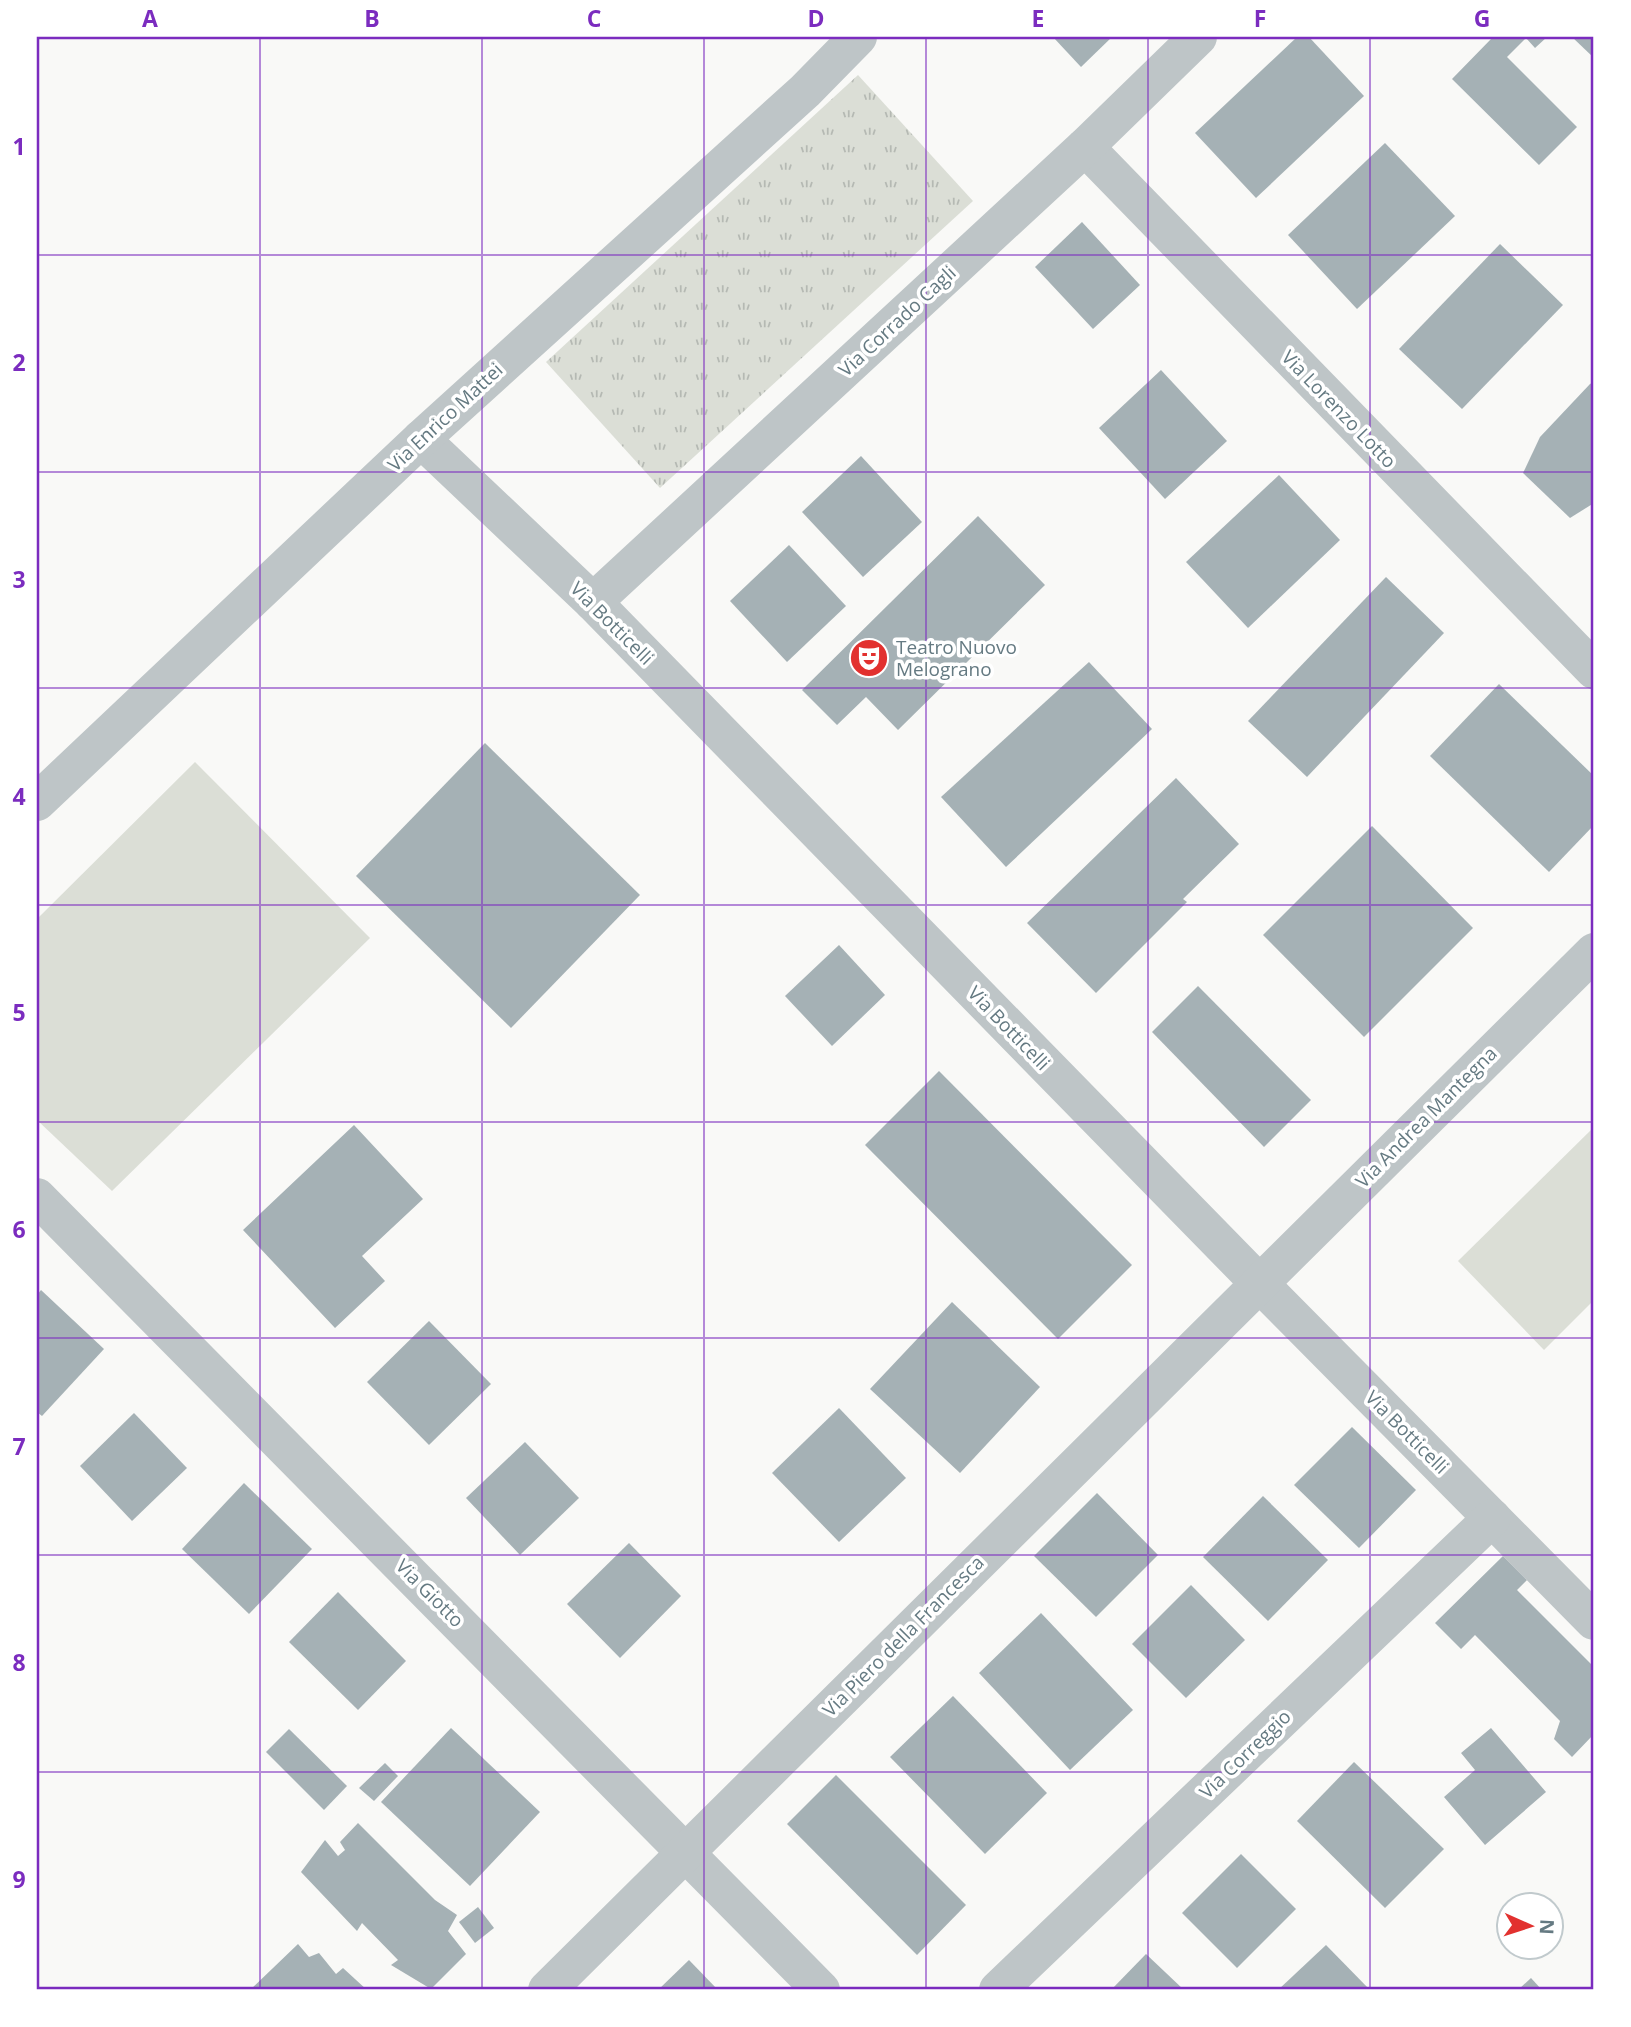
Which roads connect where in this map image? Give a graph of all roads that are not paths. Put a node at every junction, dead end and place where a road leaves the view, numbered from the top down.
1 (858, 37) edge
2 (1198, 37) edge
3 (1085, 148) junction
4 (421, 439) junction
5 (593, 602) junction
6 (1594, 670) edge
7 (37, 802) edge
8 (1594, 952) edge
9 (37, 1197) edge
10 (1259, 1283) junction
11 (1492, 1518) junction
12 (1594, 1621) edge
13 (686, 1852) junction
14 (547, 1990) edge
15 (821, 1990) edge
16 (998, 1990) edge

1 - 4 street, Via Enrico Mattei
2 - 3 street, Via Corrado Cagli
3 - 5 street, Via Corrado Cagli
3 - 6 street, Via Lorenzo Lotto
4 - 5 street, Via Botticelli
4 - 7 street, Via Enrico Mattei
5 - 10 street, Via Botticelli
8 - 10 street, Via Andrea Mantegna
9 - 13 street, Via Giotto
10 - 11 street, Via Botticelli
10 - 13 street, Via Piero della Francesca
11 - 12 street, Via Botticelli
11 - 16 street, Via Correggio
13 - 14 street, Via Piero della Francesca
13 - 15 street, Via Giotto

